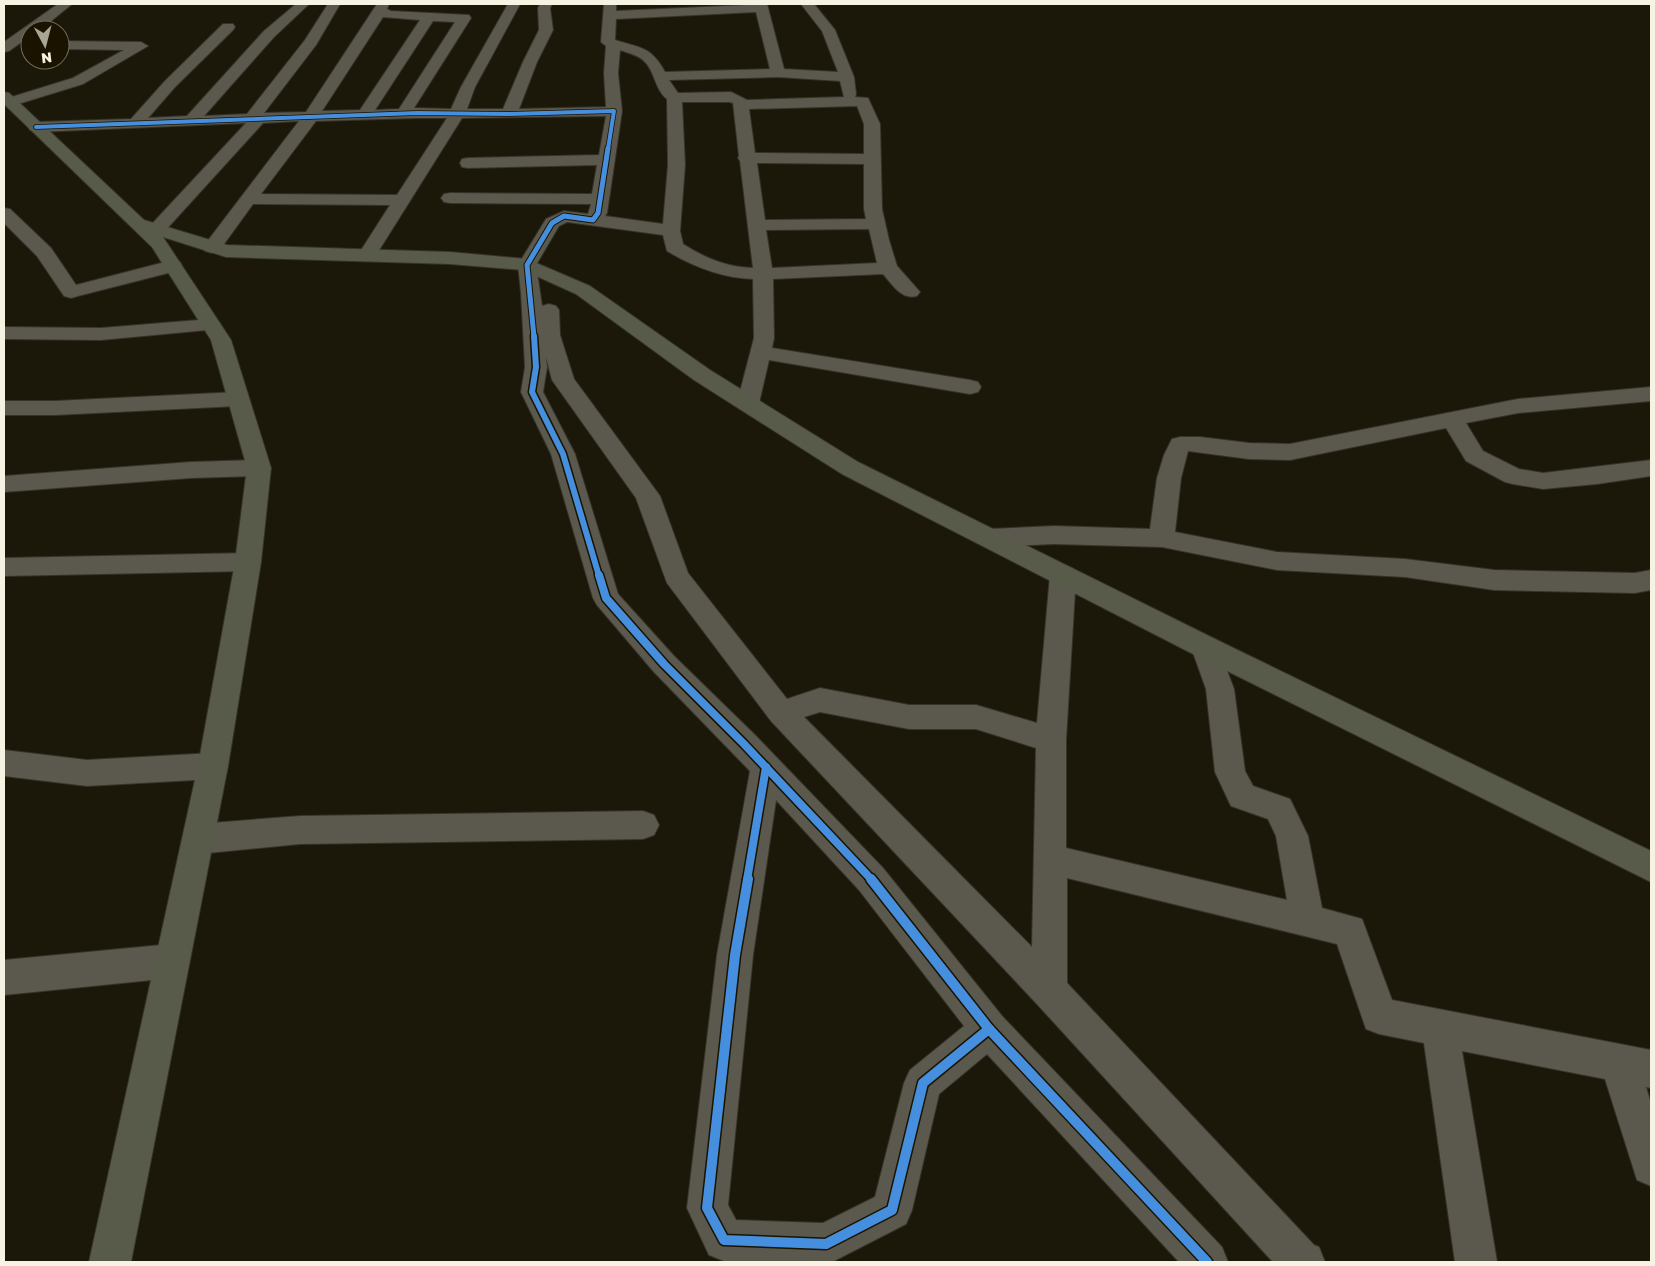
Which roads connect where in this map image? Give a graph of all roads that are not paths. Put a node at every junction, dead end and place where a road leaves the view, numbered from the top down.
1 (66, 4) edge
2 (302, 4) edge
3 (334, 4) edge
4 (514, 4) edge
5 (546, 4) edge
6 (808, 4) edge
7 (762, 6) edge
8 (381, 8) edge
9 (610, 10) edge
10 (429, 16) junction
11 (44, 20) edge
12 (228, 27) dead end
13 (20, 43) edge
14 (70, 45) edge
15 (613, 45) junction
16 (4, 48) edge
17 (778, 74) junction
18 (658, 76) junction
19 (847, 77) junction
20 (674, 98) junction
21 (7, 99) edge
22 (850, 101) junction
23 (741, 105) junction
24 (614, 111) junction
25 (403, 114) junction
26 (457, 114) junction
27 (509, 114) junction
28 (364, 115) junction
29 (311, 116) junction
30 (256, 118) junction
31 (192, 120) junction
32 (136, 122) junction
33 (36, 127) junction
34 (746, 158) junction
35 (873, 159) junction
36 (607, 160) junction
37 (468, 163) dead end
38 (450, 198) dead end
39 (249, 199) junction
40 (600, 199) junction
41 (402, 200) junction
42 (4, 213) edge
43 (593, 220) junction
44 (876, 224) junction
45 (756, 225) junction
46 (147, 227) junction
47 (671, 231) junction
48 (212, 248) junction
49 (367, 255) junction
50 (173, 266) junction
51 (888, 268) junction
52 (537, 269) junction
53 (763, 274) junction
54 (910, 292) dead end
55 (211, 326) junction
56 (4, 333) edge
57 (760, 352) junction
58 (970, 387) dead end
59 (1651, 394) edge
60 (238, 399) junction
61 (748, 403) junction
62 (4, 408) edge
63 (1453, 420) junction
64 (258, 468) junction
65 (1651, 468) edge
66 (4, 484) edge
67 (989, 538) junction
68 (1162, 538) junction
69 (248, 562) junction
70 (4, 567) edge
71 (1063, 575) junction
72 (1651, 580) edge
73 (1205, 647) junction
74 (782, 714) junction
75 (1051, 740) junction
76 (4, 764) edge
77 (213, 766) junction
78 (766, 767) junction
79 (643, 825) dead end
80 (198, 839) junction
81 (1050, 859) junction
82 (1651, 867) edge
83 (1308, 922) junction
84 (172, 962) junction
85 (4, 978) edge
86 (1049, 990) junction
87 (1440, 1027) junction
88 (990, 1029) junction
89 (1635, 1065) edge
90 (1651, 1166) edge
91 (110, 1262) edge
92 (1208, 1262) edge
93 (1304, 1262) edge
94 (1476, 1262) edge

1 - 11 street
2 - 31 street
3 - 30 street
4 - 26 street
5 - 27 street
6 - 19 street
7 - 9 street
7 - 17 street
8 - 10 street
8 - 29 street
9 - 15 street
10 - 25 street
10 - 28 street
12 - 32 street
13 - 16 street
14 - 21 street
15 - 18 street
15 - 24 street
17 - 18 street
17 - 19 street
18 - 20 street
19 - 22 street
20 - 23 street
20 - 47 street
21 - 33 main road
22 - 23 street
22 - 35 street
23 - 34 street
24 - 27 street
24 - 36 street
25 - 26 street
25 - 28 street
26 - 27 street
26 - 41 street
28 - 29 street
29 - 30 street
29 - 39 street
30 - 31 street
30 - 46 street
31 - 32 street
32 - 33 street
33 - 46 main road
34 - 35 street
34 - 45 street
35 - 44 street
36 - 37 street
36 - 40 street
38 - 40 street
39 - 41 street
39 - 48 street
40 - 43 street
41 - 49 street
42 - 50 street
43 - 47 street
43 - 52 street
44 - 45 street
44 - 51 street
45 - 53 street
46 - 48 main road
46 - 50 main road
47 - 53 street
48 - 49 main road
49 - 52 main road
50 - 55 main road
51 - 53 street
51 - 54 street
52 - 61 main road
52 - 74 street
52 - 78 street
53 - 57 street
55 - 56 street
55 - 60 main road
57 - 58 street
57 - 61 street
59 - 63 street
60 - 62 street
60 - 64 main road
61 - 67 main road
63 - 65 street
63 - 68 street
64 - 66 street
64 - 69 main road
67 - 68 street
67 - 71 main road
68 - 72 street
69 - 70 street
69 - 77 main road
71 - 73 main road
71 - 75 street
73 - 82 main road
73 - 83 street
74 - 75 street
74 - 86 street
75 - 81 street
76 - 77 street
77 - 80 main road
78 - 88 street
78 - 88 street
79 - 80 street
80 - 84 main road
81 - 83 street
81 - 86 street
83 - 87 street
84 - 85 street
84 - 91 main road
86 - 93 street
87 - 89 street
87 - 94 street
88 - 92 street
89 - 90 street

